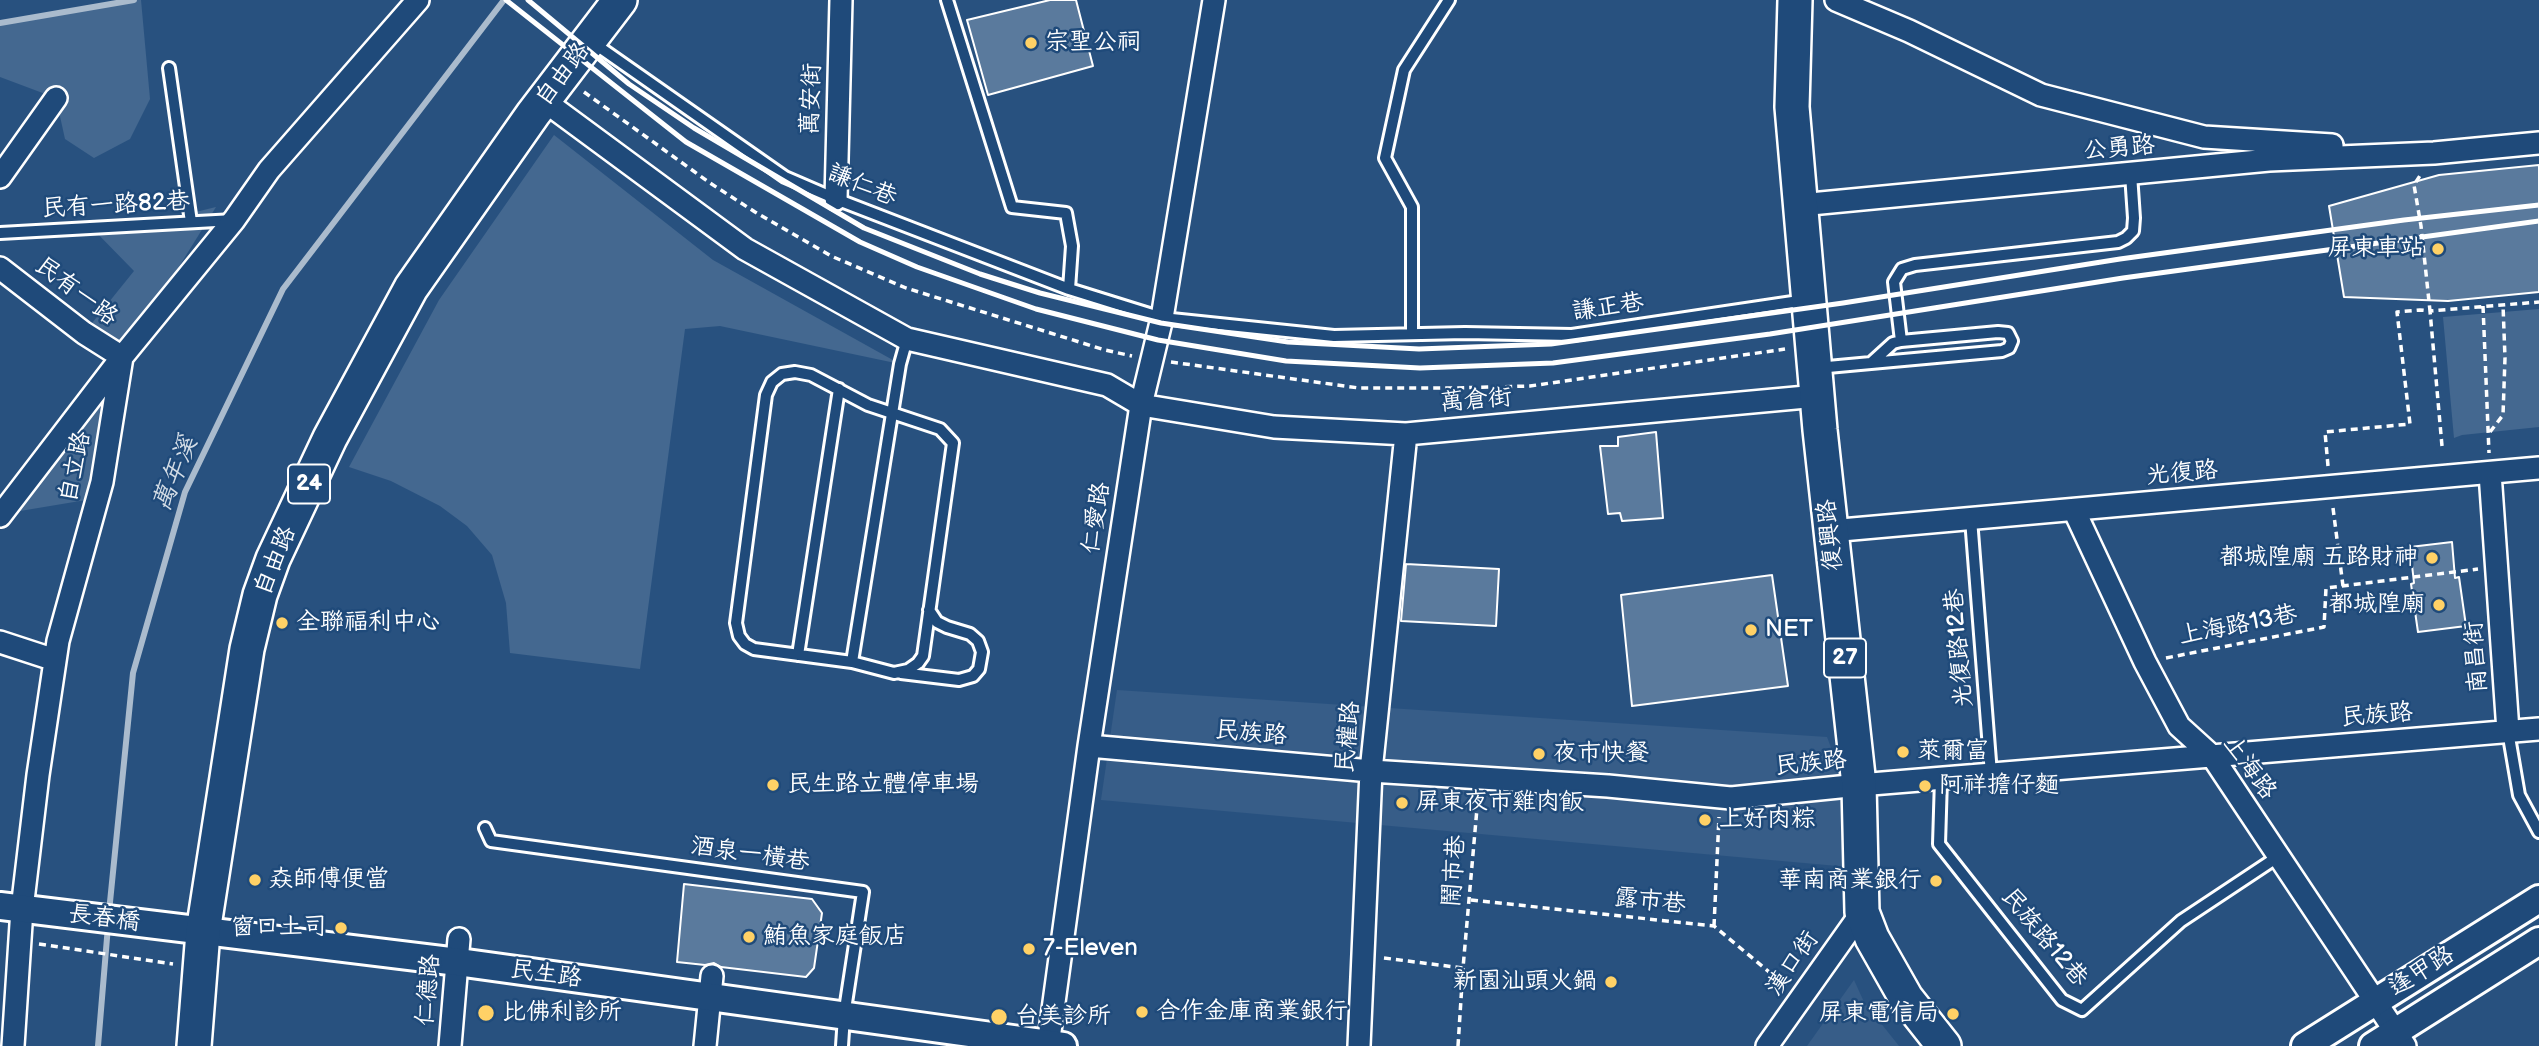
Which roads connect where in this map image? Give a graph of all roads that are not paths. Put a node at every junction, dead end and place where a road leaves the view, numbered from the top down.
1 (418, 0) edge
2 (620, 0) edge
3 (841, 0) edge
4 (947, 0) edge
5 (1214, 0) edge
6 (1449, 0) edge
7 (1795, 0) edge
8 (1836, 0) edge
9 (589, 41) junction
10 (169, 68) dead end
11 (56, 98) dead end
12 (543, 100) junction
13 (2539, 143) edge
14 (2444, 152) junction
15 (2131, 174) junction
16 (0, 177) edge
17 (836, 199) junction
18 (1800, 205) junction
19 (234, 220) junction
20 (191, 222) junction
21 (0, 233) edge
22 (0, 268) edge
23 (1069, 289) junction
24 (1809, 299) junction
25 (1162, 318) junction
26 (1412, 334) junction
27 (907, 339) junction
28 (1901, 341) junction
29 (122, 357) junction
30 (1871, 363) junction
31 (1815, 382) junction
32 (839, 389) junction
33 (1141, 405) junction
34 (892, 413) junction
35 (1406, 434) junction
36 (2539, 468) edge
37 (2490, 473) junction
38 (2074, 510) junction
39 (0, 516) edge
40 (1971, 519) junction
41 (1830, 531) junction
42 (929, 610) junction
43 (0, 642) edge
44 (799, 655) junction
45 (55, 660) junction
46 (852, 662) junction
47 (894, 673) junction
48 (2539, 729) edge
49 (2508, 731) junction
50 (1089, 746) junction
51 (2212, 756) junction
52 (1371, 771) junction
53 (1992, 774) junction
54 (1941, 779) junction
55 (1859, 785) junction
56 (485, 828) dead end
57 (2539, 832) edge
58 (2278, 856) junction
59 (2539, 899) edge
60 (11, 907) edge
61 (1862, 912) junction
62 (153, 925) joint
63 (203, 932) junction
64 (2539, 940) edge
65 (458, 950) junction
66 (711, 987) junction
67 (2375, 1001) junction
68 (844, 1016) junction
69 (2400, 1039) edge
70 (1053, 1045) edge
71 (13, 1046) edge
72 (194, 1046) edge
73 (450, 1046) edge
74 (705, 1046) edge
75 (842, 1046) edge
76 (1359, 1046) edge
77 (1767, 1046) edge
78 (1944, 1046) edge
79 (2305, 1046) edge
80 (2372, 1046) edge

1 - 19 street
2 - 9 main road, 自由路 / 24
3 - 17 street, 萬安街
4 - 23 lane
5 - 25 street, 仁愛路
6 - 26 lane
7 - 18 main road, 復興路 / 27
8 - 14 street, 公勇路
9 - 12 main road, 自由路 / 24
9 - 17 lane, 謙仁巷
10 - 20 lane
11 - 16 street
12 - 27 street
12 - 63 main road, 自由路 / 24
13 - 14 street, 公勇路
14 - 15 street, 公勇路
15 - 18 street, 公勇路
15 - 28 lane
17 - 23 lane, 謙仁巷
18 - 24 main road, 復興路 / 27
19 - 20 lane, 民有一路82巷
19 - 29 street
20 - 21 lane, 民有一路82巷
22 - 29 street, 民有一路
23 - 25 lane, 謙仁巷
24 - 26 lane, 謙正巷
24 - 31 main road, 復興路 / 27
25 - 26 lane, 謙正巷
25 - 33 street, 仁愛路
27 - 33 street
27 - 34 lane
28 - 30 lane
28 - 30 lane
29 - 39 street
29 - 45 street, 自立路
30 - 31 lane
31 - 35 street, 萬倉街
31 - 41 main road, 復興路 / 27
32 - 34 lane
32 - 44 lane
32 - 44 lane
33 - 35 street, 萬倉街
33 - 50 street, 仁愛路
34 - 42 lane
34 - 46 lane
35 - 52 street, 民權路
36 - 37 street, 光復路
37 - 38 street, 光復路
37 - 49 street, 南昌街
38 - 40 street, 光復路
38 - 51 street, 上海路
40 - 41 street, 光復路
40 - 53 lane, 光復路12巷
41 - 55 main road, 復興路 / 27
42 - 47 lane
42 - 47 lane
43 - 45 street
44 - 46 lane
45 - 60 street, 自立路
46 - 47 lane
48 - 49 street, 民族路
49 - 51 street, 民族路
49 - 57 lane, 南昌街
50 - 52 street, 民族路
50 - 70 street, 仁愛路
51 - 53 street, 民族路
51 - 58 street, 上海路
52 - 55 street, 民族路
52 - 76 street, 民權路
53 - 54 street, 民族路
54 - 55 street, 民族路
54 - 58 lane, 民族路12巷
55 - 61 main road, 復興路 / 27
56 - 68 lane, 酒泉一橫巷
58 - 67 street, 上海路
59 - 67 street, 逢甲路
60 - 62 street, 長春橋
60 - 71 street, 自立路
61 - 77 street, 漢口街
61 - 78 main road, 復興路 / 27
62 - 63 street, 民生路
63 - 65 street, 民生路
63 - 72 main road, 自由路 / 24
64 - 69 street, 逢甲路
65 - 66 street, 民生路
65 - 73 street, 仁德路
66 - 68 street, 民生路
66 - 74 street
67 - 69 street, 上海路
67 - 79 street, 逢甲路
68 - 70 street, 民生路
68 - 75 lane, 酒泉一橫巷
69 - 80 street, 逢甲路

